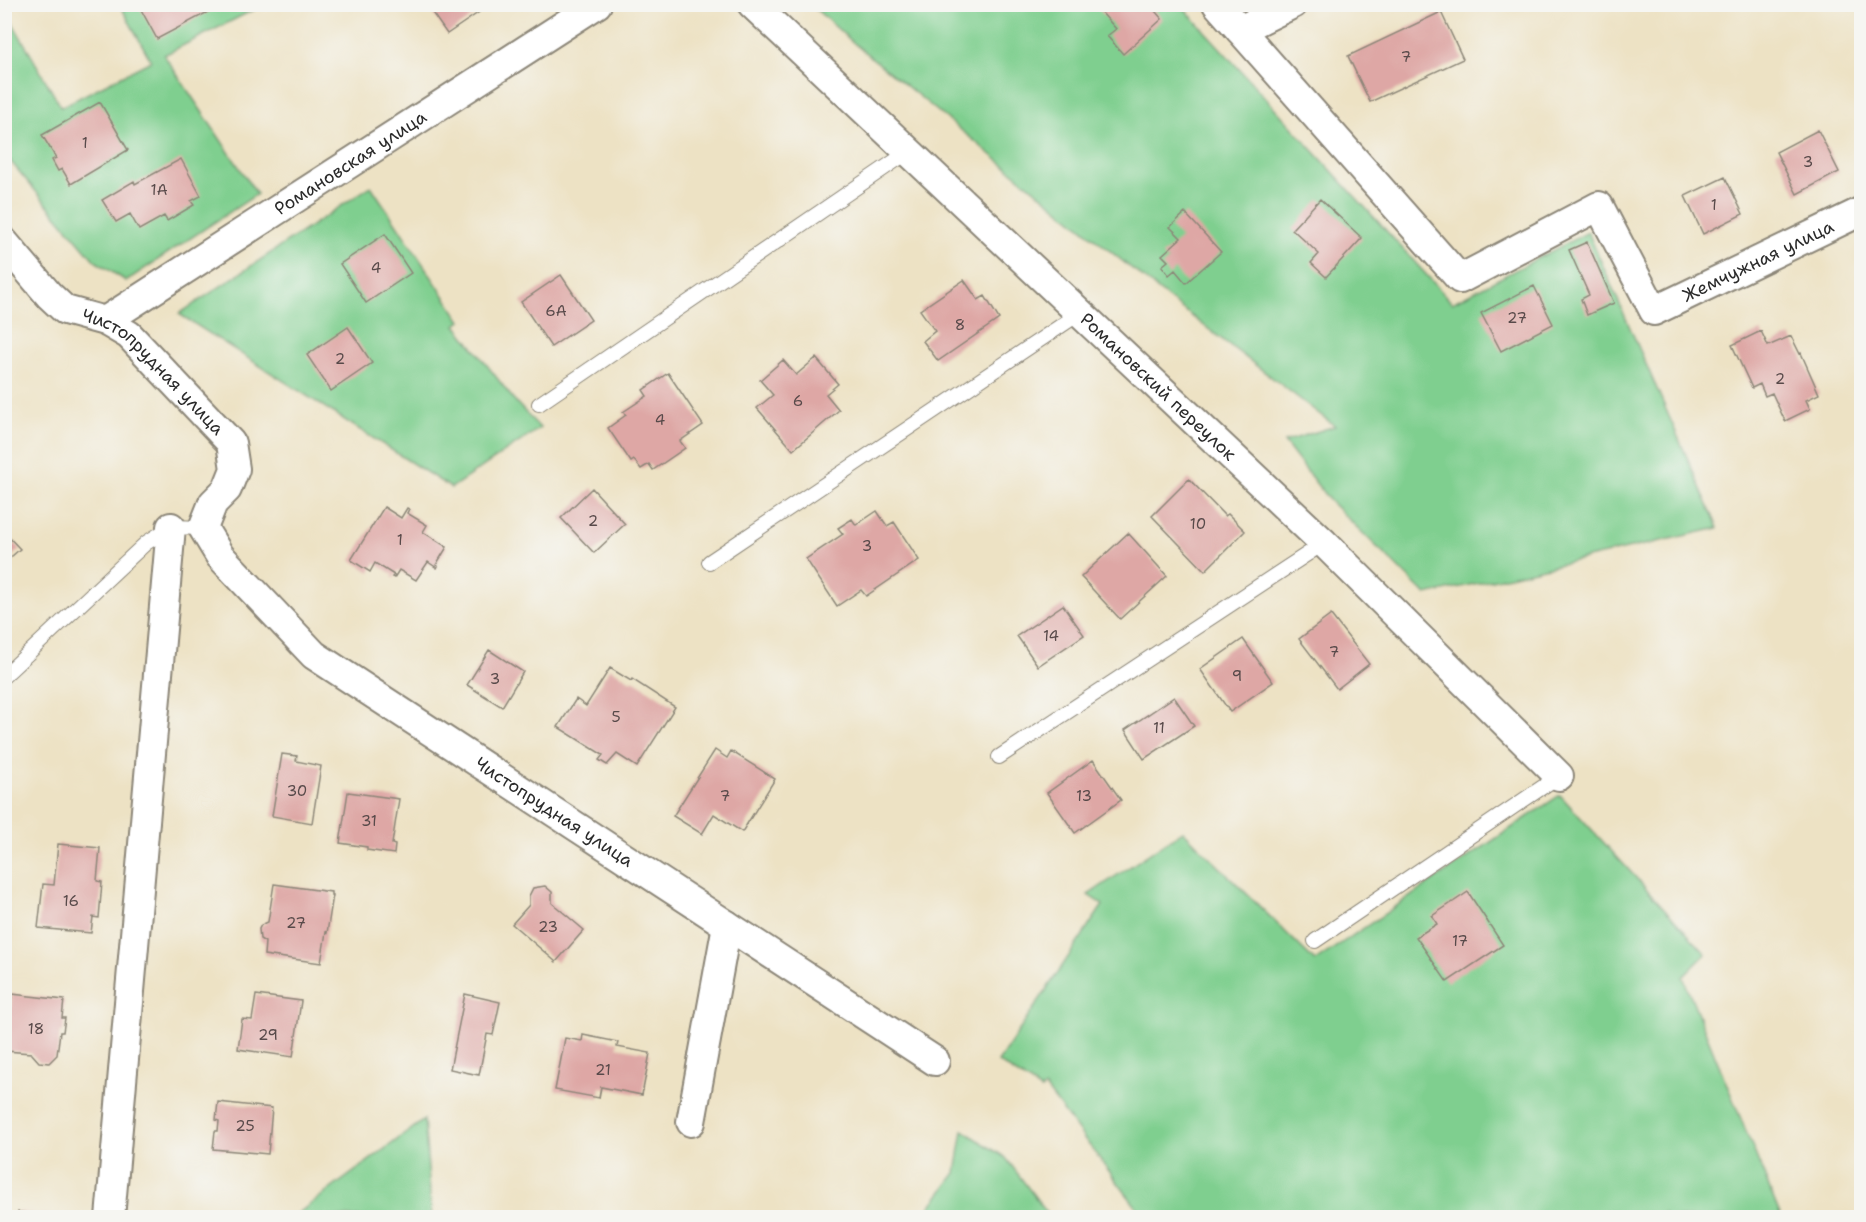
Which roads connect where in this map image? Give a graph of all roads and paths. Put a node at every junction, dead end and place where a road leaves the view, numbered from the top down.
1 (597, 4) edge
2 (752, 4) edge
3 (1217, 4) edge
4 (1293, 4) edge
5 (1240, 30) junction
6 (908, 152) junction
7 (1862, 211) edge
8 (4, 242) edge
9 (1080, 313) junction
10 (105, 321) junction
11 (539, 404) dead end
12 (171, 527) junction
13 (203, 528) junction
14 (1324, 543) junction
15 (709, 562) dead end
16 (4, 676) edge
17 (999, 757) dead end
18 (1559, 776) joint
19 (727, 925) junction
20 (1315, 941) dead end
21 (935, 1061) dead end
22 (691, 1122) dead end
23 (110, 1218) edge

1 - 10 street, Романовская улица
2 - 6 street, Романовский переулок
3 - 5 street
4 - 5 street
5 - 7 street, Жемчужная улица
6 - 9 street, Романовский переулок
6 - 11 lane
8 - 10 street, Чистопрудная улица
9 - 14 street, Романовский переулок
9 - 15 lane
10 - 13 street, Чистопрудная улица
12 - 13 lane
12 - 16 lane
12 - 23 street
13 - 19 street, Чистопрудная улица
14 - 17 lane
14 - 18 street, Романовский переулок
18 - 20 lane
19 - 21 street, Чистопрудная улица
19 - 22 street

